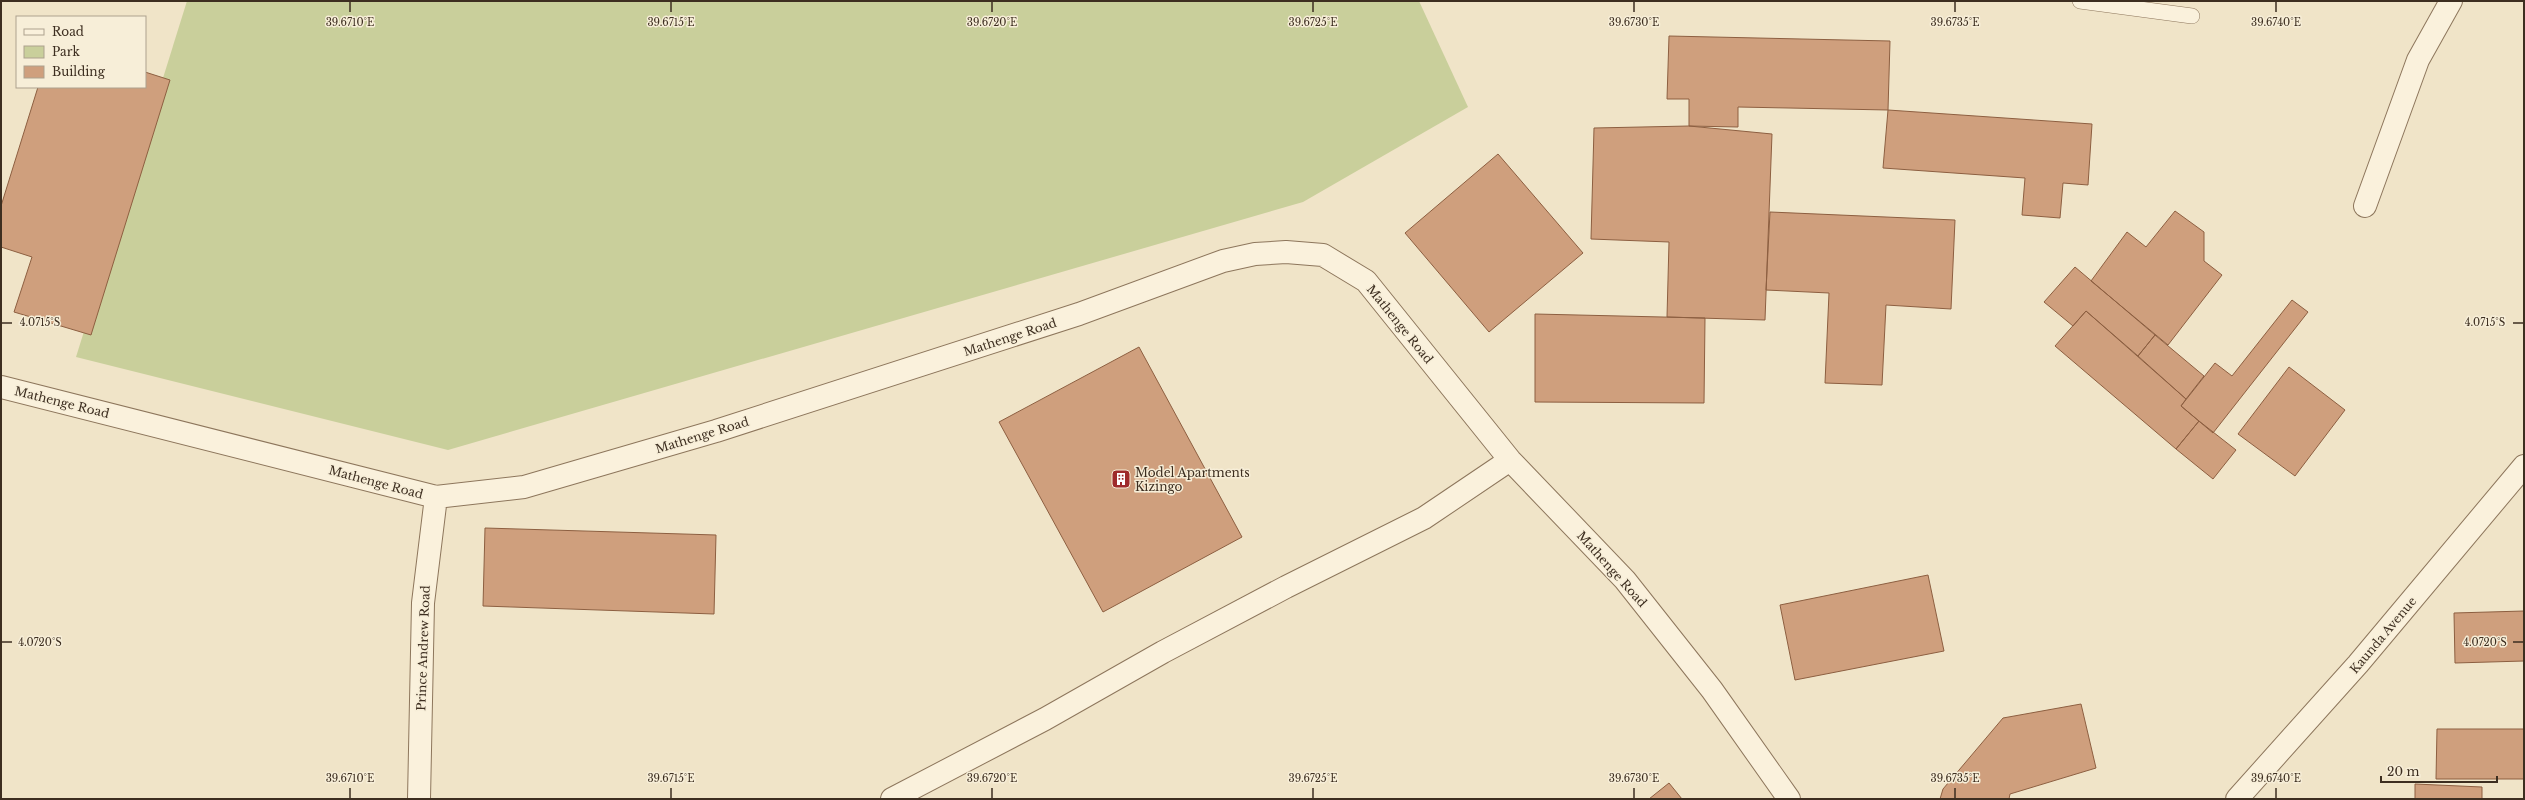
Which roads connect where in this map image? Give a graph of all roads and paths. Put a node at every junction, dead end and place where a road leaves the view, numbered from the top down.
1 (2080, 1) edge
2 (2451, 1) edge
3 (2192, 16) dead end
4 (2365, 206) dead end
5 (1, 387) edge
6 (1510, 460) junction
7 (2524, 466) edge
8 (436, 497) junction
9 (418, 799) edge
10 (892, 799) edge
11 (1789, 799) edge
12 (2237, 799) edge

1 - 3 lane
2 - 4 street
5 - 8 street, Mathenge Road
6 - 8 street, Mathenge Road
6 - 10 street
6 - 11 street, Mathenge Road
7 - 12 street, Kaunda Avenue
8 - 9 street, Prince Andrew Road

